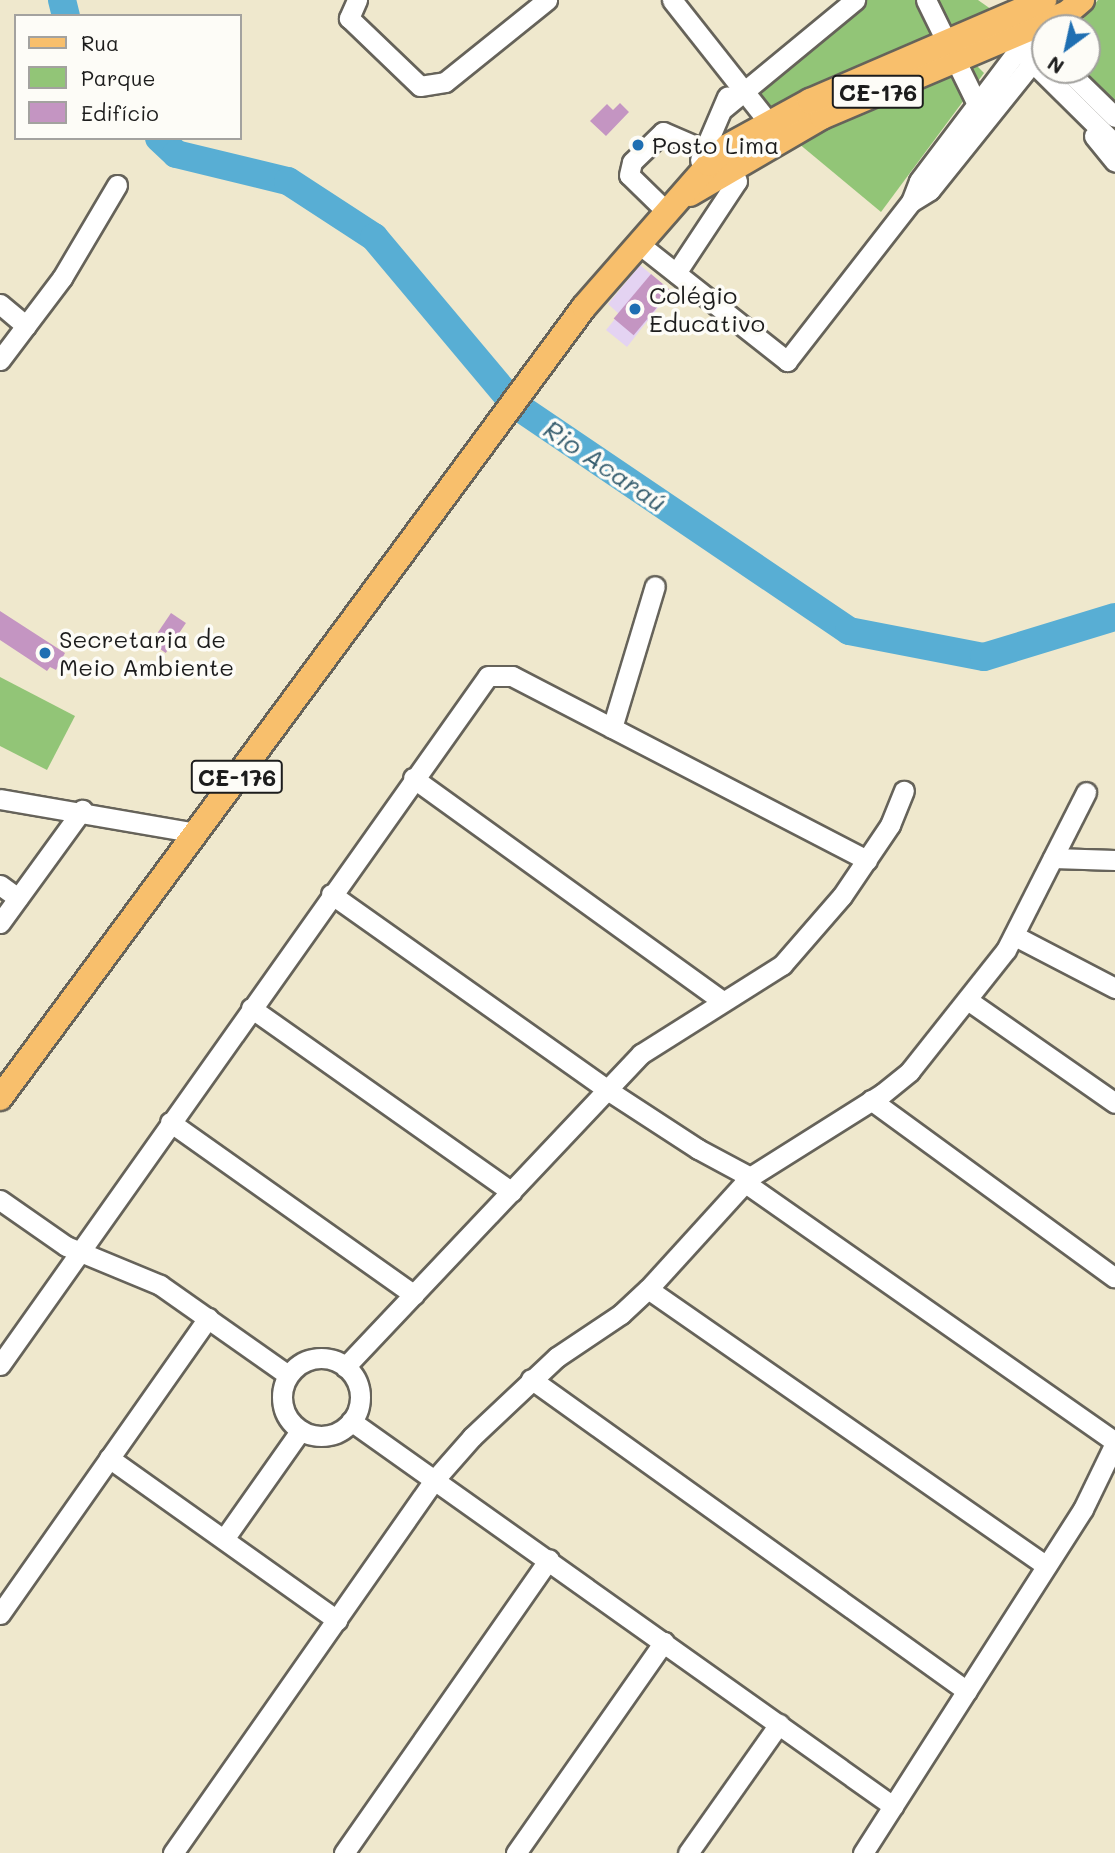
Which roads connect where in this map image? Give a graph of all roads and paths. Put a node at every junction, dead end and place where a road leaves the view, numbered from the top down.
1 (547, 0) edge
2 (672, 0) edge
3 (855, 0) edge
4 (926, 0) edge
5 (1083, 0) edge
6 (349, 3) edge
7 (1025, 29) edge
8 (950, 50) junction
9 (724, 66) junction
10 (1081, 84) edge
11 (1059, 91) junction
12 (745, 92) junction
13 (977, 104) junction
14 (724, 108) junction
15 (1115, 117) edge
16 (769, 123) junction
17 (958, 142) junction
18 (1115, 144) edge
19 (705, 150) junction
20 (1115, 162) edge
21 (732, 169) junction
22 (117, 185) dead end
23 (674, 207) junction
24 (639, 244) junction
25 (676, 273) junction
26 (0, 304) edge
27 (26, 326) junction
28 (0, 360) edge
29 (655, 586) dead end
30 (612, 728) junction
31 (413, 778) junction
32 (904, 791) dead end
33 (1086, 792) dead end
34 (0, 799) edge
35 (82, 810) junction
36 (196, 833) junction
37 (1053, 858) junction
38 (867, 860) junction
39 (1115, 860) edge
40 (0, 885) edge
41 (331, 894) junction
42 (18, 898) junction
43 (0, 923) edge
44 (1014, 936) junction
45 (1115, 988) edge
46 (721, 1000) junction
47 (969, 1001) junction
48 (251, 1008) junction
49 (608, 1091) junction
50 (0, 1098) edge
51 (871, 1100) junction
52 (1115, 1103) edge
53 (170, 1122) junction
54 (747, 1179) junction
55 (512, 1192) junction
56 (0, 1200) edge
57 (80, 1251) junction
58 (1114, 1277) edge
59 (648, 1289) junction
60 (414, 1295) junction
61 (208, 1318) junction
62 (0, 1365) edge
63 (345, 1367) junction
64 (288, 1375) junction
65 (531, 1379) junction
66 (351, 1421) junction
67 (301, 1430) junction
68 (1114, 1450) edge
69 (110, 1458) junction
70 (436, 1478) junction
71 (224, 1539) junction
72 (549, 1559) junction
73 (1046, 1566) junction
74 (0, 1614) edge
75 (337, 1620) junction
76 (664, 1642) junction
77 (967, 1691) junction
78 (779, 1724) junction
79 (893, 1806) junction
80 (173, 1853) edge
81 (344, 1853) edge
82 (516, 1853) edge
83 (688, 1853) edge
84 (863, 1853) edge

1 - 6 street
2 - 9 street
3 - 12 street
4 - 8 street
5 - 7 main road, CE-176
7 - 8 main road, CE-176
7 - 11 street
7 - 13 street
7 - 17 street
8 - 13 street
8 - 16 main road, CE-176
8 - 21 main road, CE-176
9 - 12 street
9 - 14 street
10 - 15 street
11 - 18 street
11 - 20 street
12 - 14 street
12 - 16 street
13 - 17 street
14 - 19 street
16 - 23 main road, CE-176
17 - 25 street
19 - 23 street
19 - 23 street
21 - 23 main road, CE-176
21 - 25 street
22 - 27 street
23 - 24 main road, CE-176
24 - 25 street
24 - 36 main road, CE-176
26 - 27 street
27 - 28 street
29 - 30 street
30 - 31 street
30 - 38 street
31 - 41 street
31 - 46 street
32 - 38 street
33 - 37 street
34 - 35 street
35 - 36 street
35 - 42 street
36 - 50 main road, CE-176
37 - 39 street
37 - 44 street
38 - 46 street
40 - 42 street
41 - 48 street
41 - 49 street
42 - 43 street
44 - 45 street
44 - 47 street
46 - 49 street
47 - 51 street
47 - 52 street
48 - 53 street
48 - 55 street
49 - 54 street
49 - 55 street
51 - 54 street
51 - 58 street
53 - 57 street
53 - 60 street
54 - 59 street
54 - 68 street
55 - 60 street
56 - 57 street
57 - 61 street
57 - 62 street
59 - 65 street
59 - 73 street
60 - 63 street
61 - 64 street
61 - 69 street
63 - 64 street
63 - 66 street
64 - 67 street
65 - 70 street
65 - 77 street
66 - 67 street
66 - 70 street
67 - 71 street
68 - 73 street
69 - 71 street
69 - 74 street
70 - 72 street
70 - 75 street
71 - 75 street
72 - 76 street
72 - 81 street
73 - 77 street
75 - 80 street
76 - 78 street
76 - 82 street
77 - 79 street
78 - 79 street
78 - 83 street
79 - 84 street

